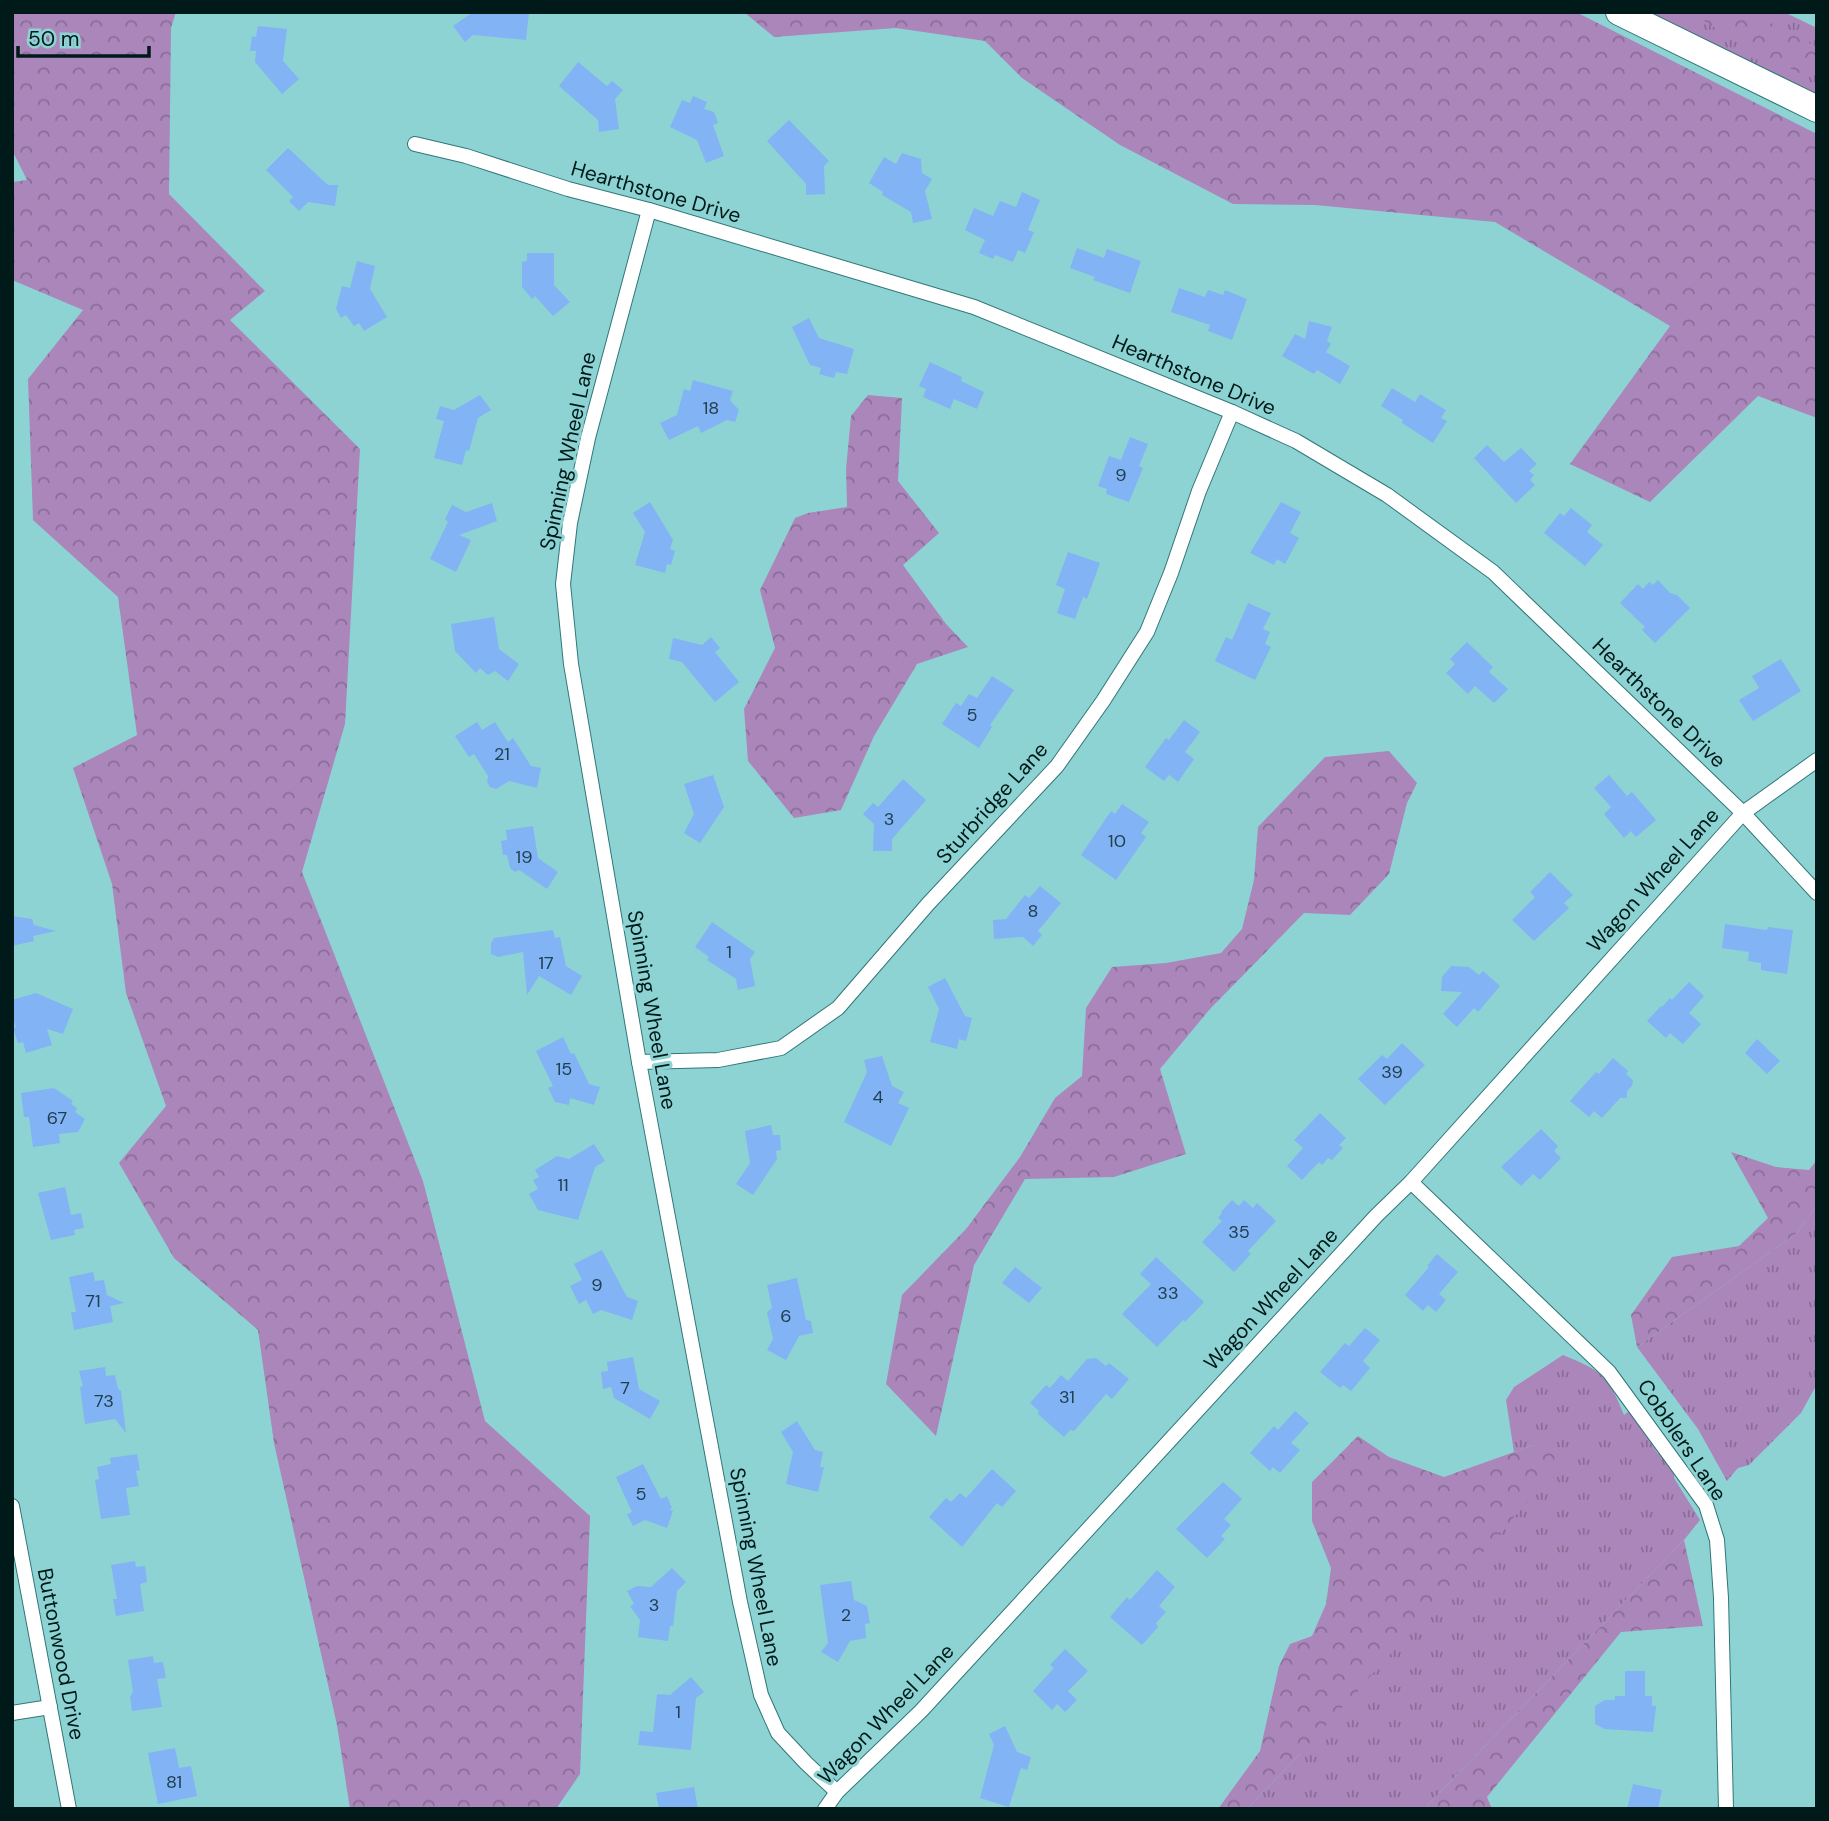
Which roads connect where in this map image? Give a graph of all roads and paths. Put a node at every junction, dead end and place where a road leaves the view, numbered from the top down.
1 (1619, 12) edge
2 (1817, 109) edge
3 (415, 144) dead end
4 (649, 210) junction
5 (1233, 412) junction
6 (1817, 760) edge
7 (1743, 813) junction
8 (1817, 893) edge
9 (639, 1062) junction
10 (1411, 1182) junction
11 (12, 1506) edge
12 (50, 1707) junction
13 (12, 1713) edge
14 (837, 1792) junction
15 (69, 1809) edge
16 (825, 1809) edge
17 (1726, 1809) edge

1 - 2 highway
3 - 4 street, Hearthstone Drive
4 - 5 street, Hearthstone Drive
4 - 9 street, Spinning Wheel Lane
5 - 7 street, Hearthstone Drive
5 - 9 street, Sturbridge Lane
6 - 7 street, Wagon Wheel Lane
7 - 8 street, Hearthstone Drive
7 - 10 street, Wagon Wheel Lane
9 - 14 street, Spinning Wheel Lane
10 - 14 street, Wagon Wheel Lane
10 - 17 street, Cobblers Lane
11 - 12 street, Buttonwood Drive
12 - 13 street
12 - 15 street, Buttonwood Drive
14 - 16 street, Wagon Wheel Lane

